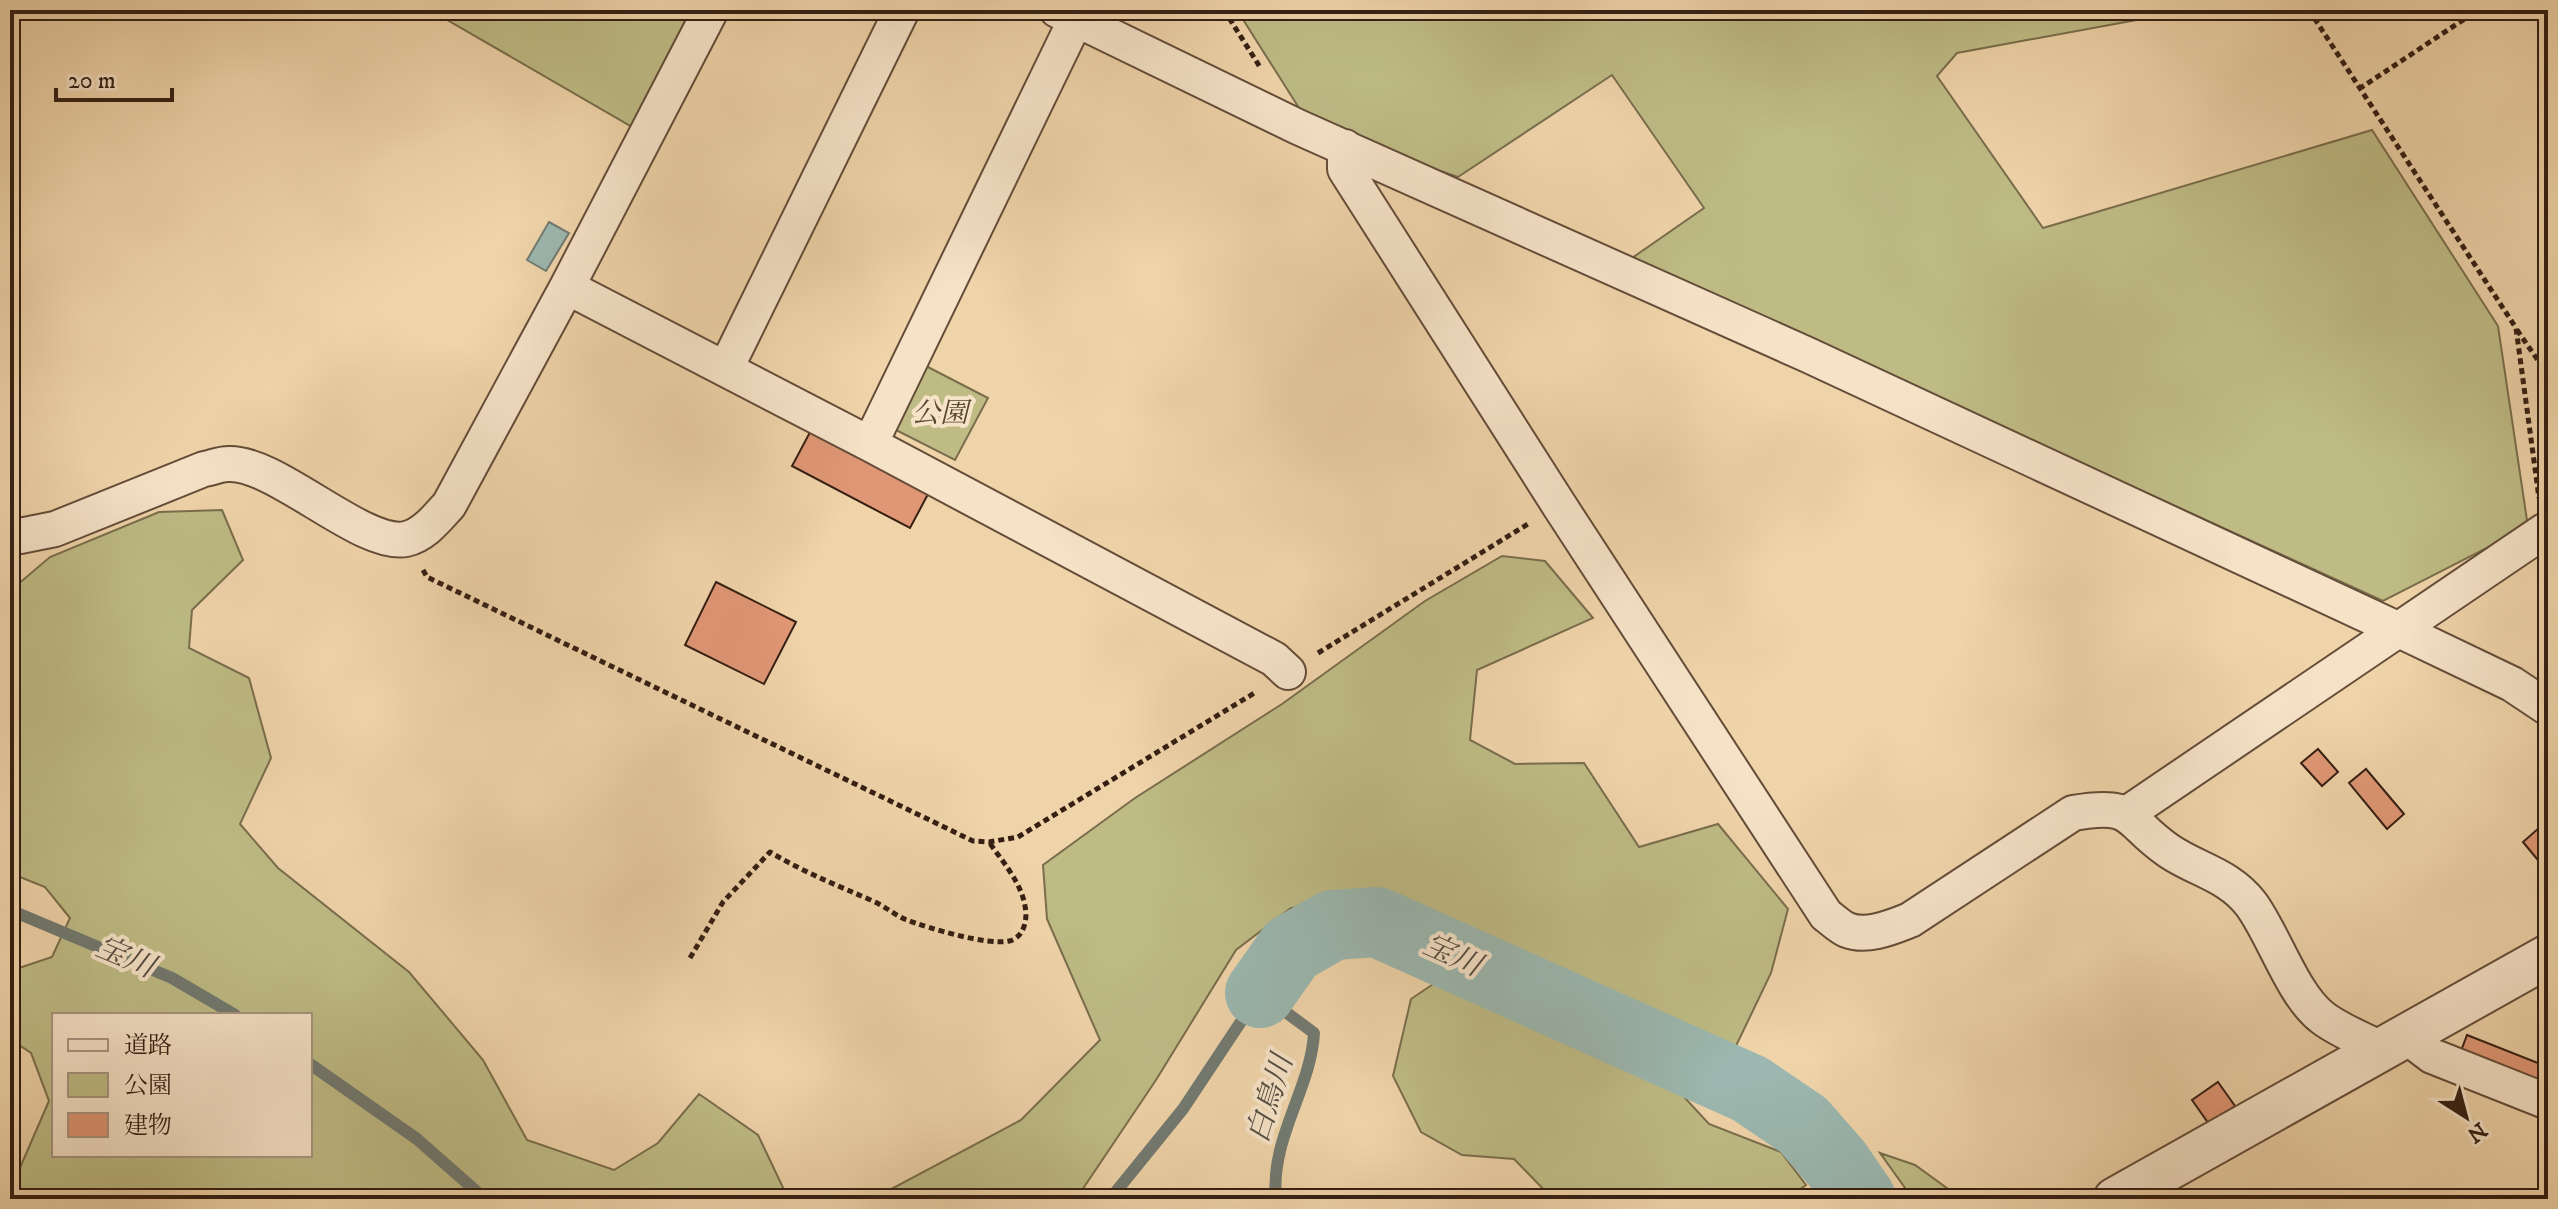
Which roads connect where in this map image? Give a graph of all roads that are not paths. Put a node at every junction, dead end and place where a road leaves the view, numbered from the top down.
1 (711, 10) edge
2 (902, 10) edge
3 (1067, 15) edge
4 (1345, 147) junction
5 (567, 287) junction
6 (726, 368) junction
7 (870, 444) junction
8 (2544, 531) road end
9 (13, 542) edge
10 (2397, 629) junction
11 (1288, 672) road end
12 (2548, 708) edge
13 (2128, 813) junction
14 (2548, 956) edge
15 (2395, 1044) junction
16 (2548, 1102) edge
17 (2115, 1199) edge

1 - 5 street
2 - 6 street
3 - 4 street
3 - 7 street
4 - 10 street
4 - 13 street
5 - 6 street
5 - 9 street
6 - 7 street
7 - 11 street
8 - 10 street
10 - 12 street
10 - 13 street
13 - 15 street
14 - 15 street
15 - 16 street
15 - 17 street

